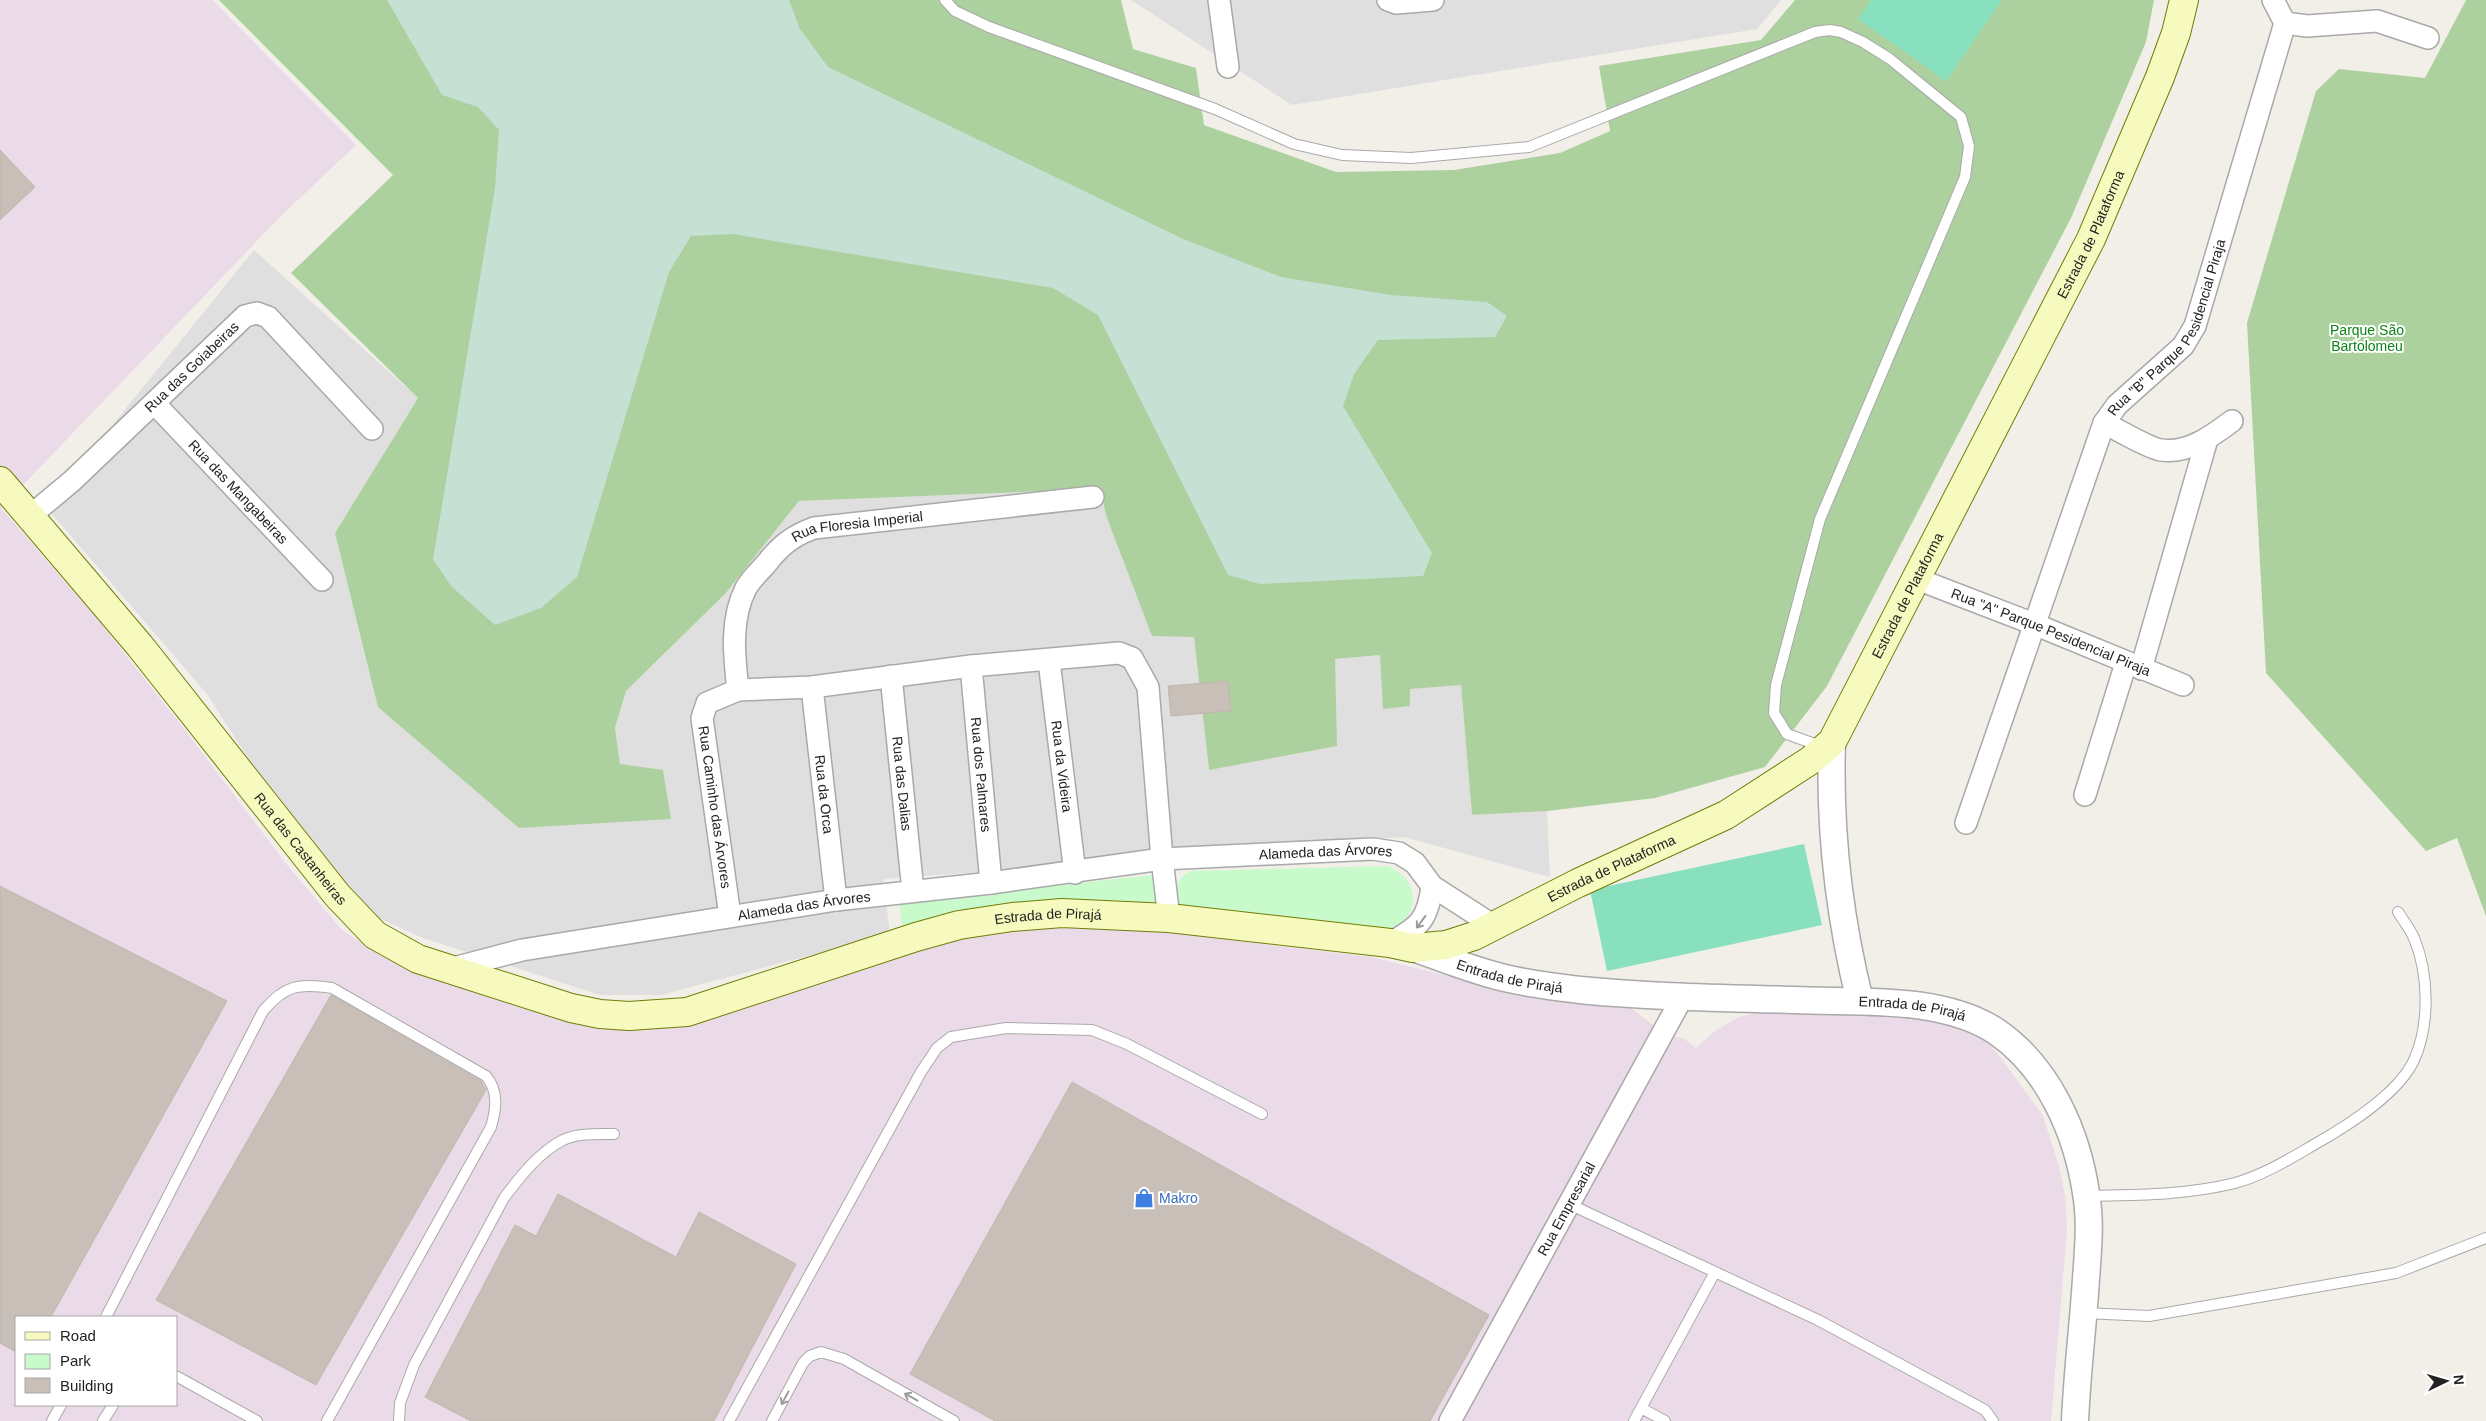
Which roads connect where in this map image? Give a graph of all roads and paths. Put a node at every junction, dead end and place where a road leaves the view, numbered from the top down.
1 (945, 0) edge
2 (1219, 0) edge
3 (1432, 0) edge
4 (2184, 0) edge
5 (2272, 0) edge
6 (1392, 2) edge
7 (2285, 23) junction
8 (2428, 38) dead end
9 (1228, 67) dead end
10 (155, 404) junction
11 (2232, 421) dead end
12 (2104, 423) junction
13 (372, 429) dead end
14 (2207, 439) junction
15 (0, 481) edge
16 (1094, 497) dead end
17 (30, 516) junction
18 (1917, 579) junction
19 (322, 580) dead end
20 (2034, 624) junction
21 (1049, 661) junction
22 (971, 666) junction
23 (2133, 666) junction
24 (891, 676) junction
25 (2183, 686) dead end
26 (812, 687) junction
27 (738, 690) junction
28 (1828, 745) junction
29 (2085, 795) dead end
30 (1966, 823) dead end
31 (1162, 859) junction
32 (1074, 873) junction
33 (991, 883) junction
34 (1432, 886) junction
35 (913, 891) junction
36 (836, 900) junction
37 (2398, 912) dead end
38 (730, 916) junction
39 (1169, 918) junction
40 (1494, 926) junction
41 (1402, 945) junction
42 (450, 970) junction
43 (1683, 996) junction
44 (1860, 1001) junction
45 (719, 1003) joint
46 (1262, 1114) dead end
47 (614, 1134) dead end
48 (2087, 1196) junction
49 (1569, 1204) junction
50 (2486, 1238) edge
51 (1715, 1272) junction
52 (2084, 1313) junction
53 (107, 1316) edge
54 (178, 1377) edge
55 (60, 1406) edge
56 (111, 1406) edge
57 (1641, 1408) junction
58 (52, 1421) edge
59 (103, 1421) edge
60 (257, 1421) edge
61 (327, 1421) edge
62 (399, 1421) edge
63 (729, 1421) edge
64 (772, 1421) edge
65 (954, 1421) edge
66 (1450, 1421) edge
67 (1634, 1421) edge
68 (1665, 1421) edge
69 (1993, 1421) edge
70 (2075, 1421) edge

1 - 28 lane
2 - 9 street
3 - 6 street
4 - 18 main road, Estrada de Plataforma
5 - 7 street
7 - 8 street
7 - 12 street, Rua "B" Parque Pesidencial Piraja
10 - 13 street, Rua das Goiabeiras
10 - 17 street, Rua das Goiabeiras
10 - 19 street, Rua das Mangabeiras
11 - 14 street
12 - 14 street
12 - 20 street, Rua "B" Parque Pesidencial Piraja
14 - 23 street
15 - 17 main road, Rua das Castanheiras
16 - 27 street, Rua Floresia Imperial
17 - 42 main road, Rua das Castanheiras
18 - 20 street, Rua "A" Parque Pesidencial Piraja
18 - 28 main road, Estrada de Plataforma
20 - 23 street, Rua "A" Parque Pesidencial Piraja
20 - 30 street, Rua "B" Parque Pesidencial Piraja
21 - 22 street
21 - 31 street
21 - 32 street, Rua da Videira
22 - 24 street
22 - 33 street, Rua dos Palmares
23 - 25 street, Rua "A" Parque Pesidencial Piraja
23 - 29 street
24 - 26 street
24 - 35 street, Rua das Dalias
26 - 27 street
26 - 36 street, Rua da Orca
27 - 38 street, Rua Caminho das Árvores
28 - 40 main road, Estrada de Plataforma
28 - 44 street
31 - 32 street, Alameda das Árvores
31 - 34 street, Alameda das Árvores
31 - 39 street
32 - 33 street, Alameda das Árvores
33 - 35 street, Alameda das Árvores
34 - 40 street, Alameda das Árvores
34 -> 41 street
35 - 36 street, Alameda das Árvores
36 - 38 street, Alameda das Árvores
37 - 48 lane
38 - 42 street, Alameda das Árvores
39 - 41 main road, Estrada de Pirajá
39 - 45 main road, Estrada de Pirajá
40 - 41 main road, Estrada de Plataforma
41 - 43 street, Entrada de Pirajá
42 - 45 main road, Rua das Castanheiras
43 - 44 street, Entrada de Pirajá
43 - 49 street, Rua Empresarial
44 - 48 street, Entrada de Pirajá
46 - 63 lane
47 - 62 lane
48 - 52 street, Entrada de Pirajá
49 - 51 lane
49 - 66 street, Rua Empresarial
50 - 52 lane
51 - 57 lane
51 - 69 lane
52 - 70 street, Entrada de Pirajá
53 - 61 lane
54 - 60 lane
55 - 58 lane
56 - 59 lane
57 - 67 lane
57 - 68 lane
65 -> 64 lane

